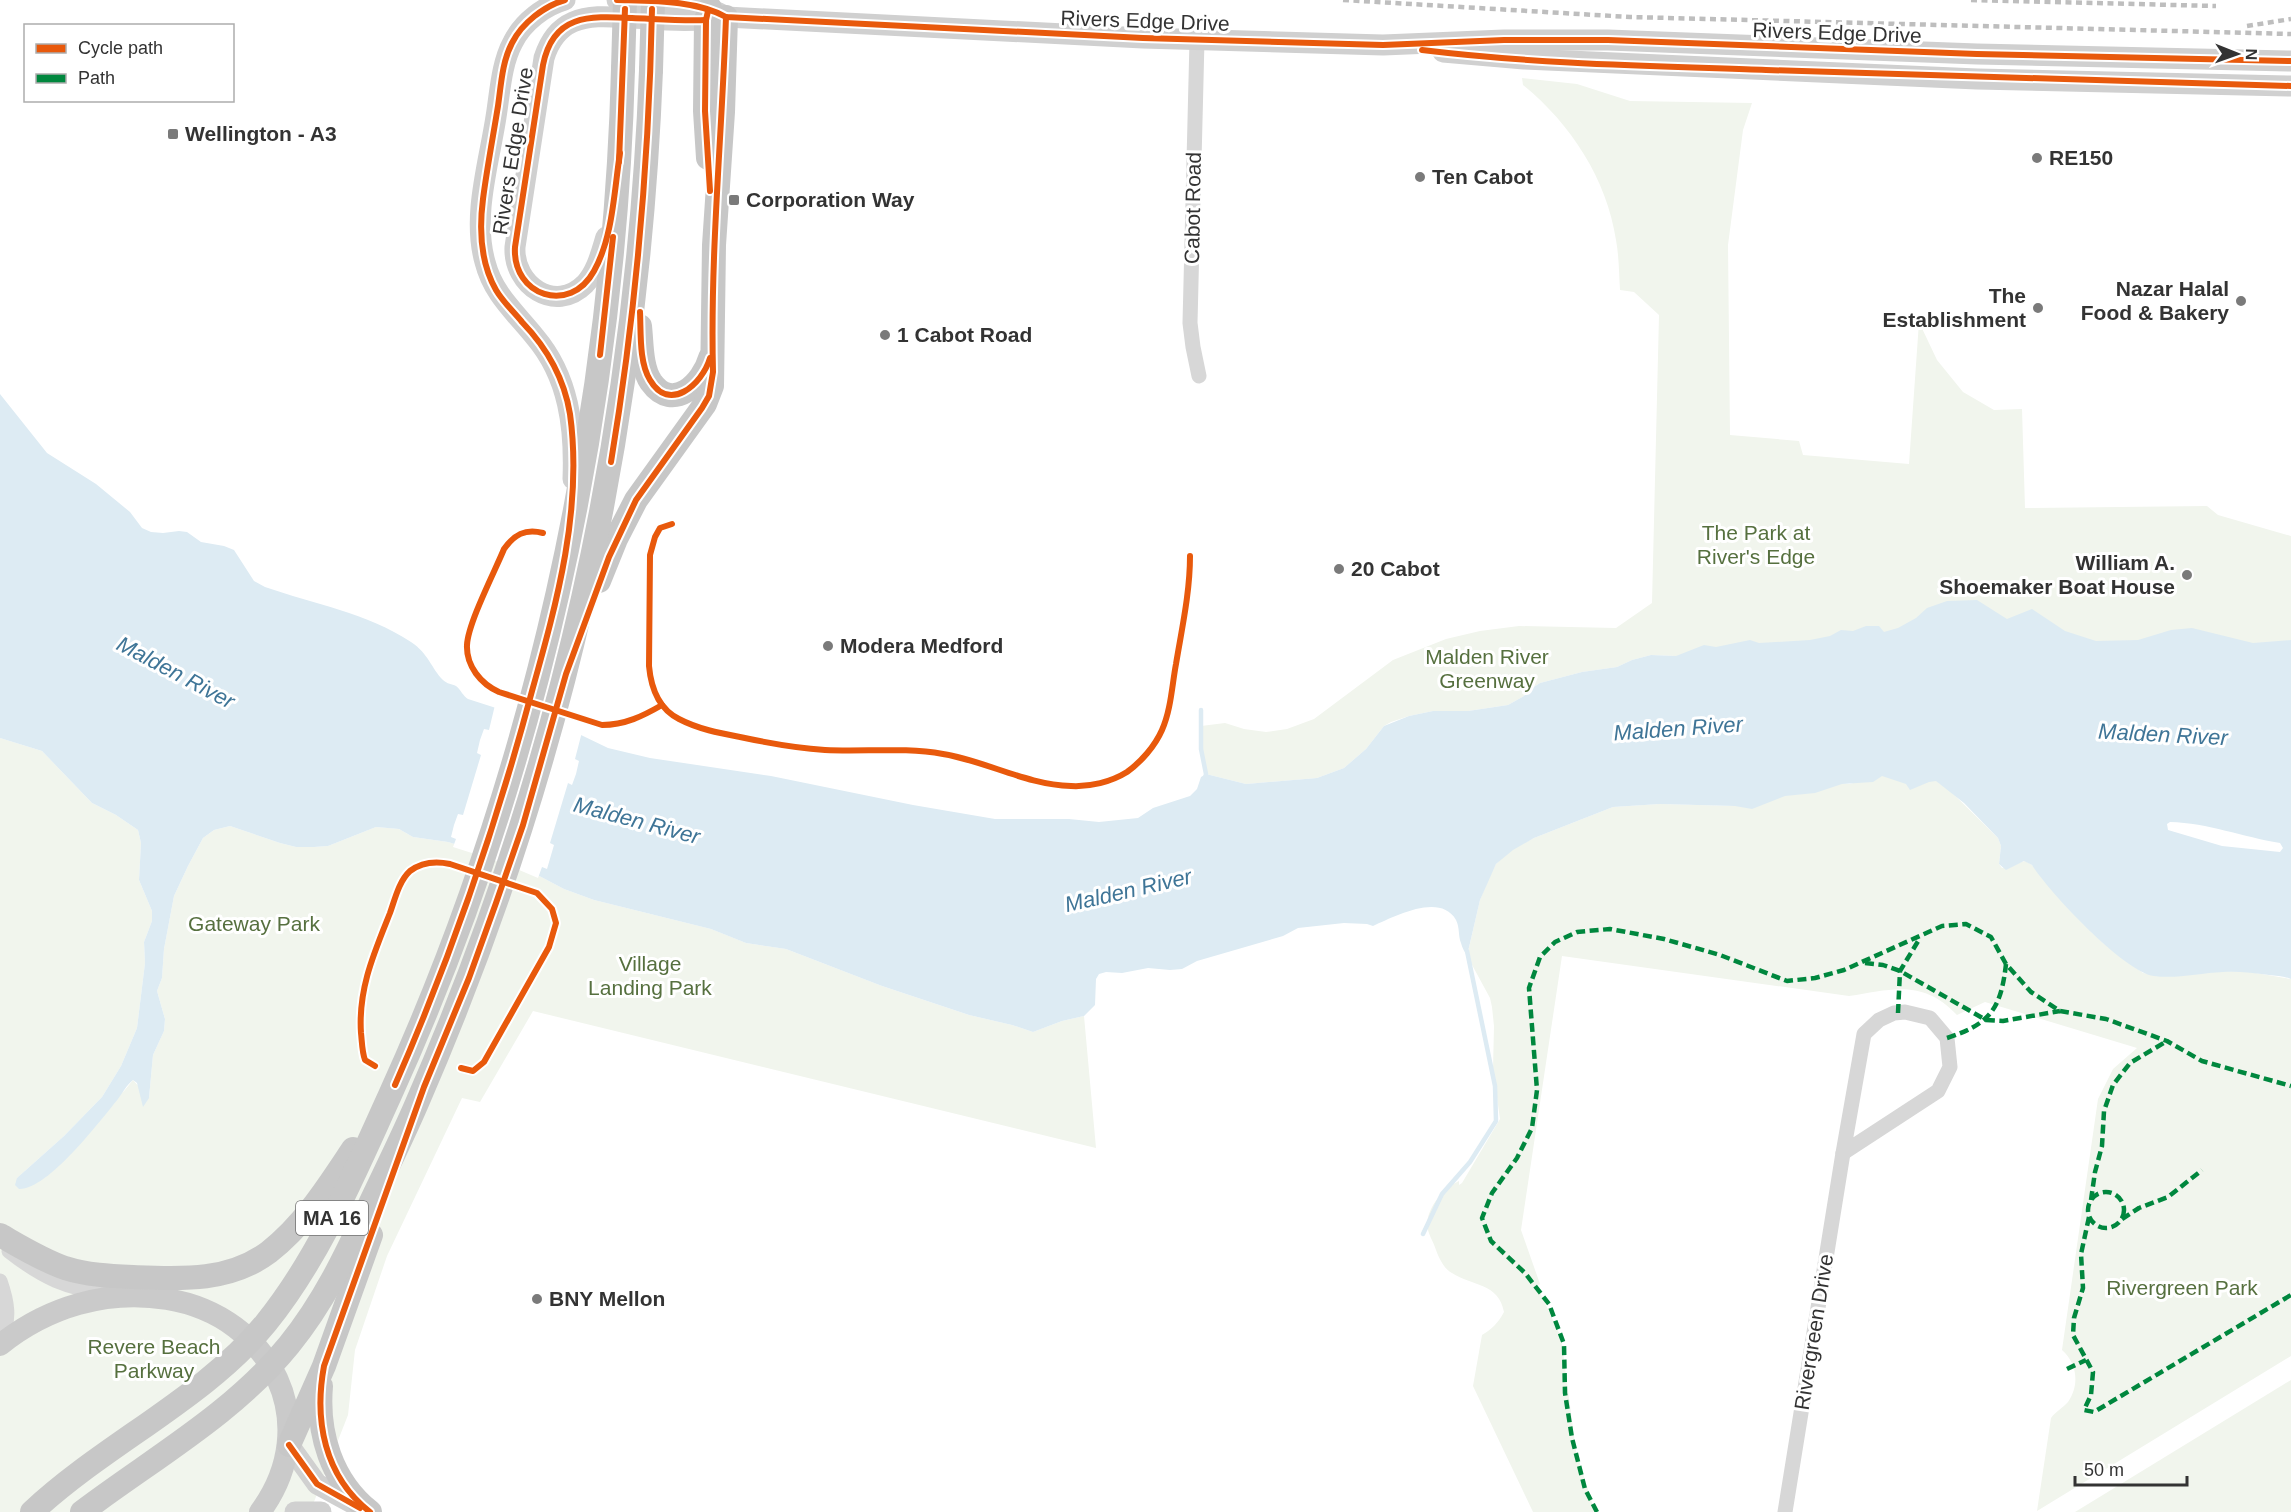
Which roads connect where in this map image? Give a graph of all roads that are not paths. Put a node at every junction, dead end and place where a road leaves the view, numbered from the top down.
1 (565, 0) edge
2 (617, 0) edge
3 (625, 0) edge
4 (653, 0) edge
5 (714, 15) junction
6 (1197, 40) junction
7 (1383, 45) junction
8 (2291, 61) edge
9 (2291, 86) edge
10 (620, 153) junction
11 (638, 256) junction
12 (712, 340) junction
13 (1199, 376) dead end
14 (565, 557) junction
15 (566, 674) junction
16 (395, 1085) junction
17 (424, 1087) junction
18 (1843, 1153) junction
19 (0, 1235) edge
20 (0, 1244) edge
21 (0, 1281) edge
22 (142, 1296) junction
23 (0, 1340) edge
24 (250, 1341) junction
25 (0, 1345) edge
26 (270, 1366) junction
27 (324, 1366) junction
28 (289, 1445) junction
29 (32, 1512) edge
30 (82, 1512) edge
31 (260, 1512) edge
32 (295, 1512) edge
33 (321, 1512) edge
34 (369, 1512) edge
35 (1785, 1512) edge

1 - 14 main road, Rivers Edge Drive
2 - 5 main road, Rivers Edge Drive
3 - 10 highway, MA 16, bridge
4 - 11 highway, MA 16, bridge
5 - 6 main road, Rivers Edge Drive
5 - 10 main road, Rivers Edge Drive
5 - 12 highway
6 - 7 main road, Rivers Edge Drive
6 - 13 street, Cabot Road
7 - 8 main road, Rivers Edge Drive
7 - 9 main road, Rivers Edge Drive
10 - 14 highway, MA 16
11 - 12 highway
11 - 15 highway, MA 16
12 - 15 highway
14 - 16 highway, MA 16
15 - 17 highway, MA 16
16 - 19 highway
16 - 24 highway, MA 16
17 - 26 highway, MA 16
17 - 27 highway
18 - 18 street, Rivergreen Drive
18 - 35 street, Rivergreen Drive
20 - 22 street
21 - 23 street
22 - 24 main road
22 - 25 main road
24 - 26 main road
24 - 29 highway, MA 16
26 - 28 main road
26 - 30 highway, MA 16
27 - 28 highway
27 - 34 highway
28 - 31 main road
28 - 34 main road
32 - 33 main road

